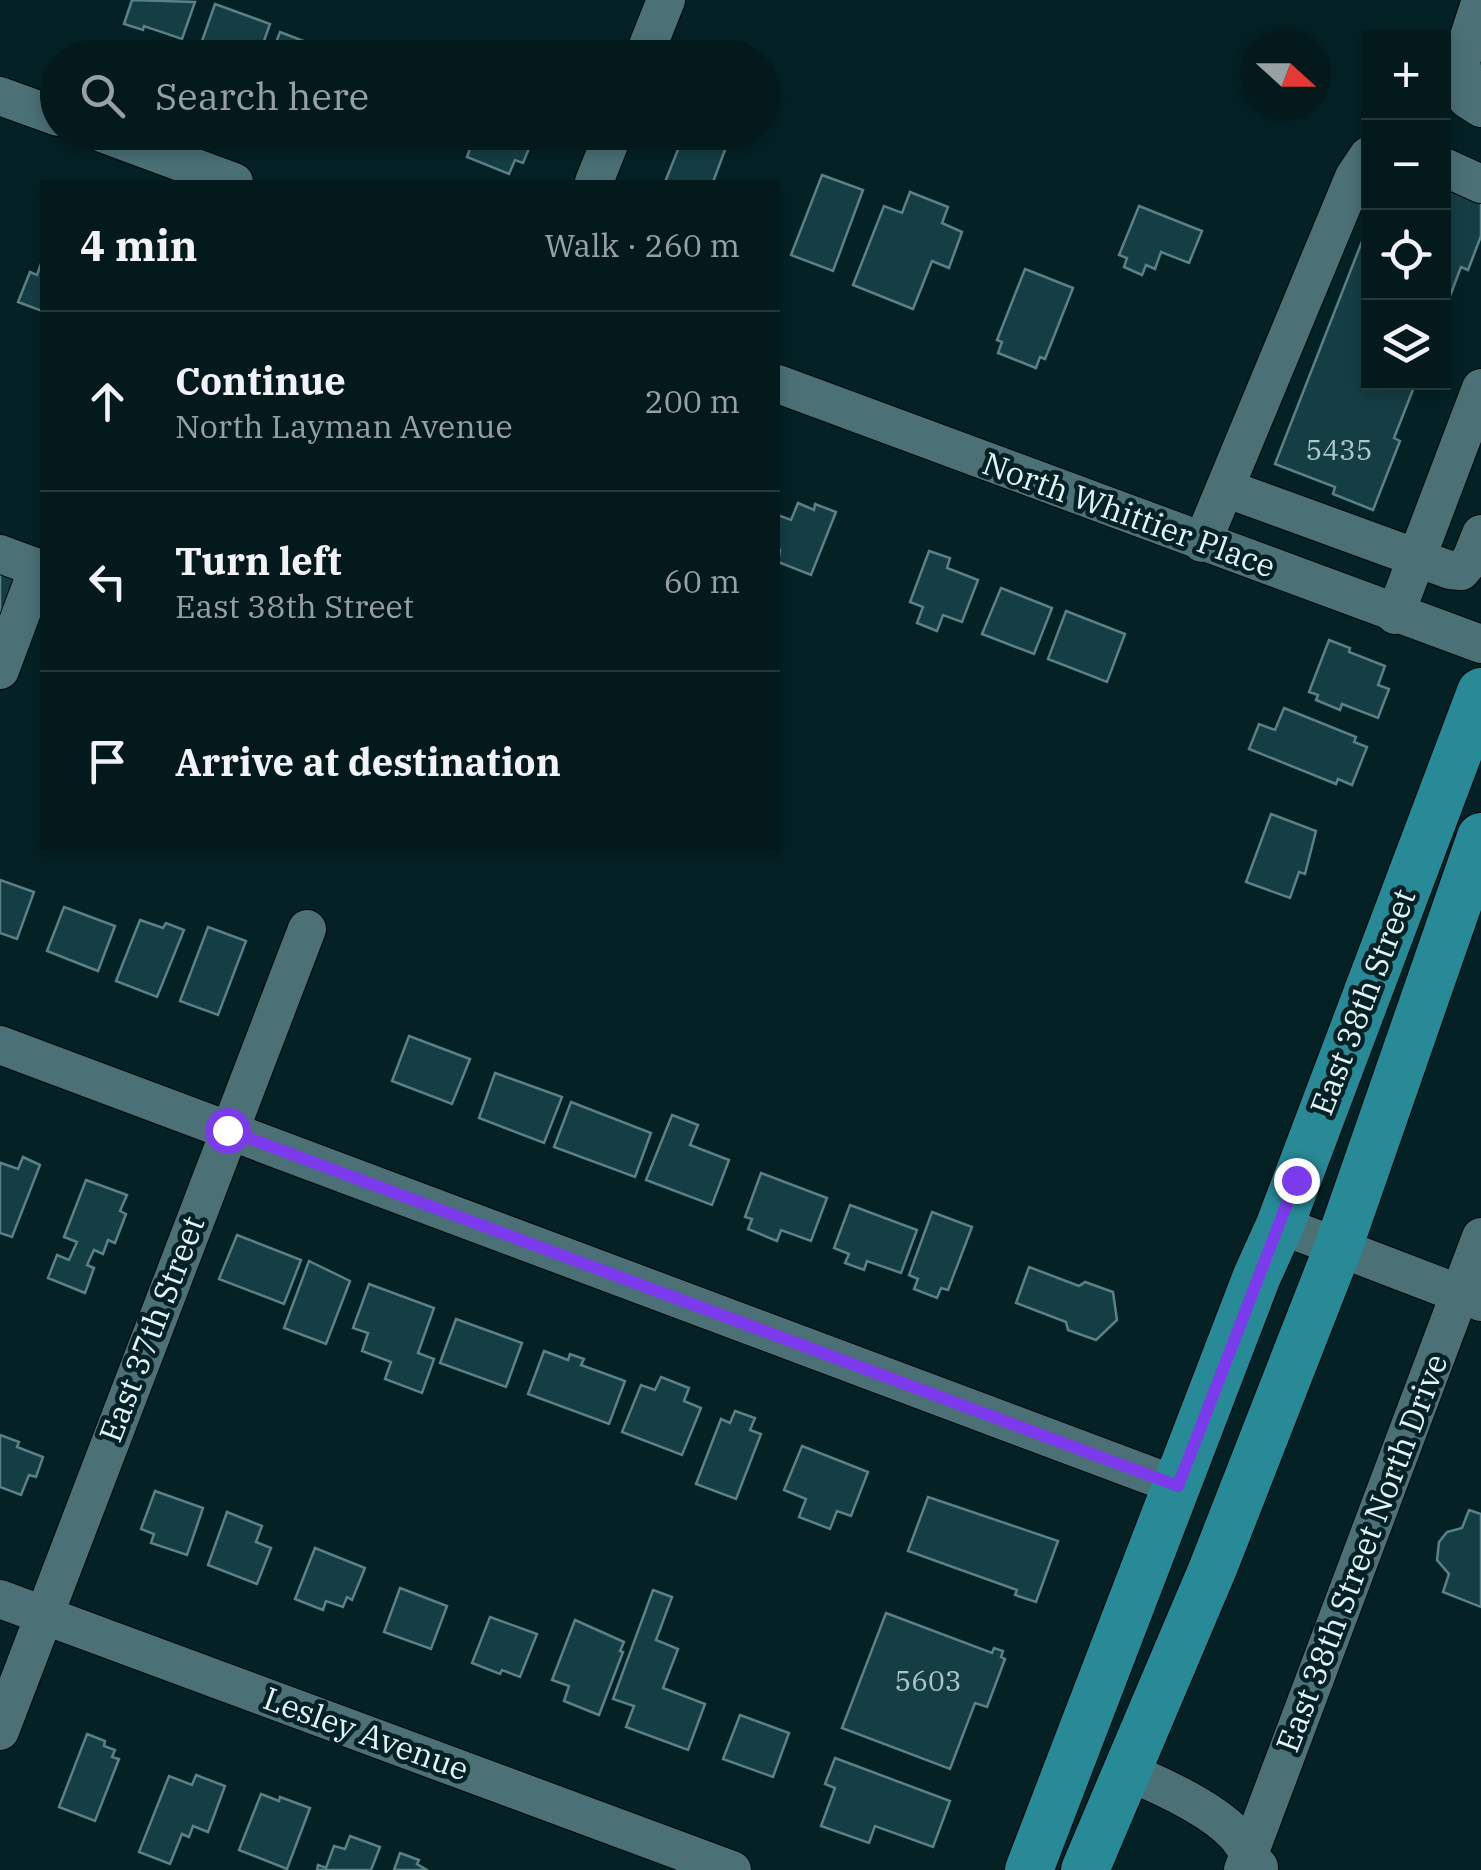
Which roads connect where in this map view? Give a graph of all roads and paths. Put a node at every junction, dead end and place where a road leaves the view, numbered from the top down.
1 (666, 0) edge
2 (1481, 0) edge
3 (650, 40) edge
4 (0, 96) edge
5 (1481, 108) edge
6 (40, 110) edge
7 (148, 150) edge
8 (607, 150) edge
9 (1361, 167) edge
10 (1451, 170) edge
11 (229, 180) edge
12 (595, 180) edge
13 (1481, 184) edge
14 (780, 385) edge
15 (1481, 388) edge
16 (1225, 488) junction
17 (1481, 534) edge
18 (1202, 543) junction
19 (0, 554) edge
20 (1416, 560) junction
21 (1395, 615) junction
22 (1481, 644) edge
23 (0, 670) edge
24 (1481, 692) edge
25 (1481, 837) edge
26 (307, 928) dead end
27 (0, 1045) edge
28 (227, 1130) junction
29 (1280, 1225) junction
30 (1481, 1237) edge
31 (1338, 1248) junction
32 (1470, 1298) edge
33 (1178, 1486) junction
34 (0, 1598) edge
35 (44, 1615) junction
36 (0, 1730) edge
37 (1126, 1771) junction
38 (1251, 1865) edge
39 (732, 1870) edge
40 (1029, 1870) edge
41 (1086, 1870) edge

1 - 3 street
2 - 5 street
4 - 6 street
7 - 11 street
8 - 12 street
9 - 16 street
10 - 13 street
14 - 18 street, North Whittier Place
15 - 20 street
16 - 18 street
16 - 20 street
17 - 20 street
18 - 21 street, North Whittier Place
19 - 23 street
20 - 21 street
21 - 22 street, North Whittier Place
24 - 29 main road, East 38th Street
25 - 31 main road, East 38th Street
26 - 28 street, East 37th Street
27 - 28 street
28 - 33 street
28 - 35 street, East 37th Street
29 - 31 street
29 - 33 main road, East 38th Street
30 - 32 street, East 38th Street North Drive
31 - 32 street
31 - 37 main road, East 38th Street
32 - 38 street, East 38th Street North Drive
33 - 40 main road, East 38th Street
34 - 35 street, Lesley Avenue
35 - 36 street, East 37th Street
35 - 39 street, Lesley Avenue
37 - 38 street
37 - 41 main road, East 38th Street

